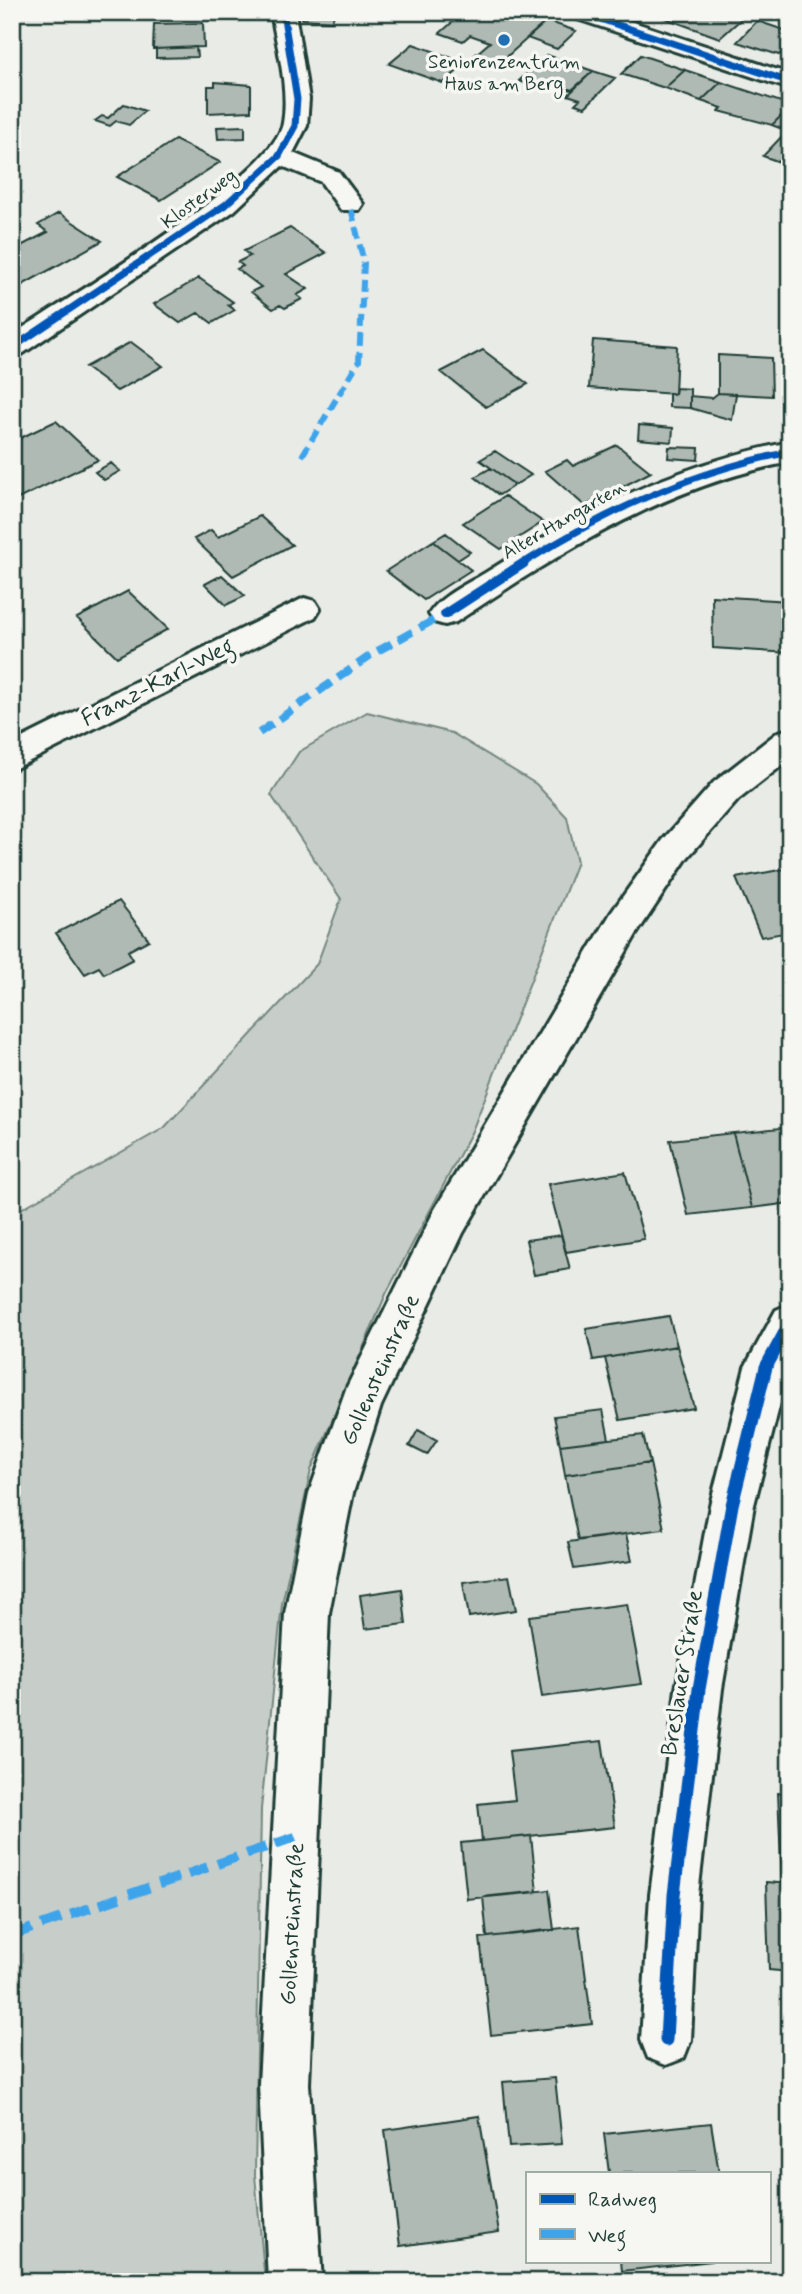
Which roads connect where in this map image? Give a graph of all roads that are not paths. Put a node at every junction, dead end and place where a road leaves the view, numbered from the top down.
1 (283, 12) edge
2 (579, 12) edge
3 (790, 82) edge
4 (279, 156) junction
5 (350, 204) dead end
6 (12, 348) edge
7 (790, 452) edge
8 (304, 609) dead end
9 (445, 614) dead end
10 (790, 741) edge
11 (12, 758) edge
12 (790, 1323) edge
13 (666, 2040) dead end
14 (295, 2282) edge

1 - 4 street, Klosterweg
2 - 3 street
4 - 5 street
4 - 6 street, Klosterweg
7 - 9 street, Alter Hangarten
8 - 11 street, Franz-Karl-Weg
10 - 14 street, Gollensteinstraße
12 - 13 street, Breslauer Straße

